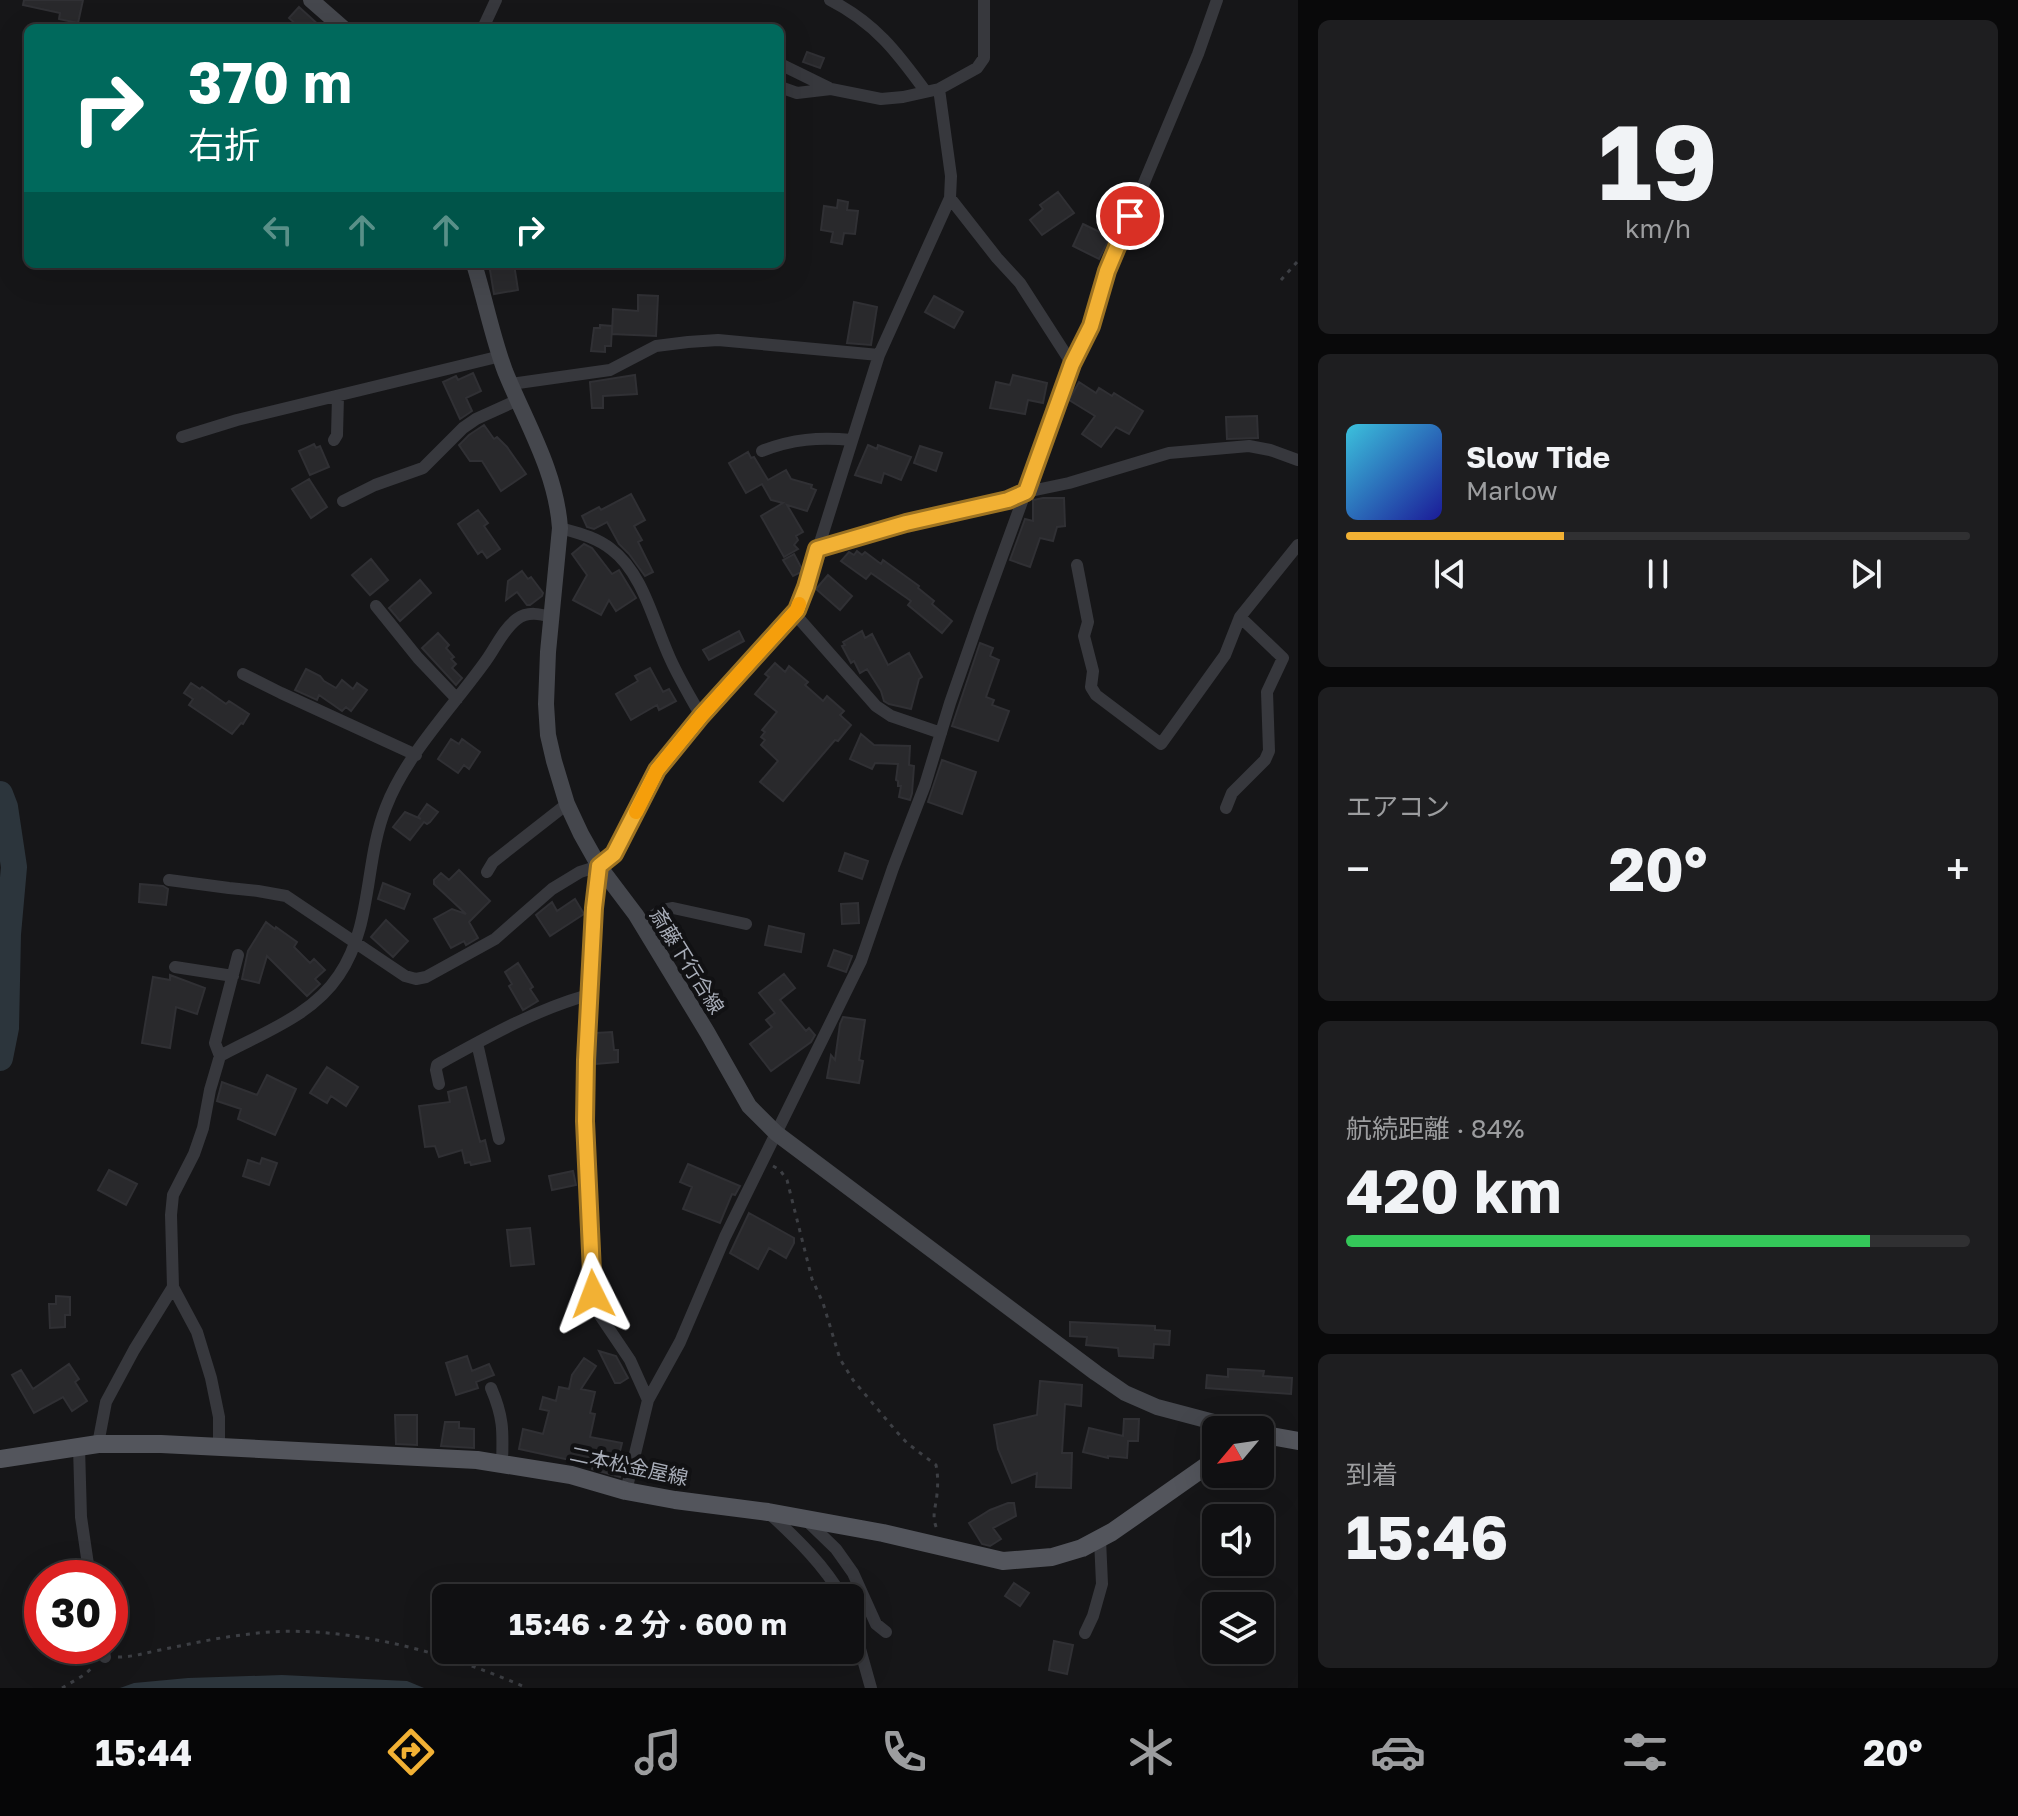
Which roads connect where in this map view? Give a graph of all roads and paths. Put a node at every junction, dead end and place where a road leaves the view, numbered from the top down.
1 (311, 0) edge
2 (496, 0) edge
3 (830, 0) edge
4 (984, 0) edge
5 (1217, 0) edge
6 (338, 24) edge
7 (485, 24) edge
8 (784, 66) edge
9 (784, 88) edge
10 (831, 89) junction
11 (932, 90) junction
12 (950, 198) junction
13 (1298, 261) edge
14 (475, 268) edge
15 (1281, 280) dead end
16 (879, 355) junction
17 (501, 356) junction
18 (1072, 364) junction
19 (515, 392) junction
20 (338, 396) junction
21 (182, 437) dead end
22 (334, 440) dead end
23 (852, 440) junction
24 (762, 451) dead end
25 (1298, 460) edge
26 (1026, 492) junction
27 (343, 501) dead end
28 (560, 528) junction
29 (1298, 545) edge
30 (817, 549) junction
31 (1077, 565) dead end
32 (376, 606) dead end
33 (794, 613) junction
34 (552, 617) junction
35 (1240, 617) junction
36 (243, 674) dead end
37 (457, 699) junction
38 (701, 716) junction
39 (941, 733) junction
40 (416, 755) junction
41 (567, 804) junction
42 (1226, 808) dead end
43 (599, 866) junction
44 (487, 872) dead end
45 (169, 880) dead end
46 (641, 924) junction
47 (746, 924) dead end
48 (356, 944) junction
49 (238, 955) dead end
50 (175, 967) dead end
51 (233, 976) junction
52 (588, 995) junction
53 (477, 1043) junction
54 (220, 1056) junction
55 (439, 1084) dead end
56 (776, 1133) junction
57 (499, 1139) dead end
58 (762, 1162) junction
59 (173, 1287) junction
60 (491, 1388) dead end
61 (648, 1400) junction
62 (1202, 1419) edge
63 (1274, 1437) edge
64 (1298, 1441) edge
65 (98, 1444) junction
66 (79, 1447) junction
67 (219, 1448) junction
68 (0, 1459) edge
69 (502, 1464) junction
70 (1202, 1469) edge
71 (626, 1491) junction
72 (768, 1512) junction
73 (803, 1518) junction
74 (1100, 1539) junction
75 (944, 1547) junction
76 (87, 1560) edge
77 (836, 1584) edge
78 (886, 1632) dead end
79 (1085, 1633) dead end
80 (128, 1656) edge
81 (864, 1663) edge
82 (93, 1664) edge
83 (62, 1688) edge
84 (527, 1688) edge
85 (871, 1688) edge

1 - 6 main road
2 - 7 street
3 - 11 street
4 - 11 street
5 - 18 street
8 - 10 street
9 - 10 street
10 - 11 street
11 - 12 street
12 - 16 street
12 - 18 street
13 - 15 path
14 - 17 main road, 斎藤下行合線
16 - 19 street
16 - 23 street
17 - 19 main road, 斎藤下行合線
17 - 20 street
18 - 26 street
19 - 27 street
19 - 28 main road, 斎藤下行合線
20 - 21 street
20 - 22 street
23 - 24 street
23 - 30 street
25 - 26 street
26 - 30 street
26 - 39 street
28 - 34 main road, 斎藤下行合線
28 - 38 street
29 - 35 street
30 - 33 street
31 - 35 street
32 - 37 street
33 - 38 street
33 - 39 street
34 - 37 street
34 - 41 main road, 斎藤下行合線
35 - 42 street
36 - 40 street
37 - 40 street
38 - 43 street
39 - 56 street
40 - 48 street
41 - 43 main road, 斎藤下行合線
41 - 44 street
43 - 46 main road, 斎藤下行合線
43 - 48 street
43 - 52 street
45 - 48 street
46 - 47 street
46 - 56 main road, 斎藤下行合線
48 - 54 street
49 - 51 street
50 - 51 street
51 - 54 street
52 - 53 street
52 - 61 street
53 - 55 street
53 - 57 street
54 - 59 street
56 - 58 street
56 - 62 main road, 斎藤下行合線
58 - 61 street
58 - 75 path
59 - 65 street
59 - 67 street
60 - 69 street
61 - 71 street
63 - 64 main road
65 - 66 main road, 二本松金屋線
65 - 67 main road, 二本松金屋線
66 - 68 main road, 二本松金屋線
66 - 76 street
67 - 69 main road, 二本松金屋線
69 - 71 main road, 二本松金屋線
70 - 74 main road, 二本松金屋線
71 - 72 main road, 二本松金屋線
72 - 73 main road, 二本松金屋線
72 - 77 street
73 - 75 main road, 二本松金屋線
73 - 78 street
74 - 75 main road, 二本松金屋線
74 - 79 street
80 - 84 path
81 - 85 street
82 - 83 path

